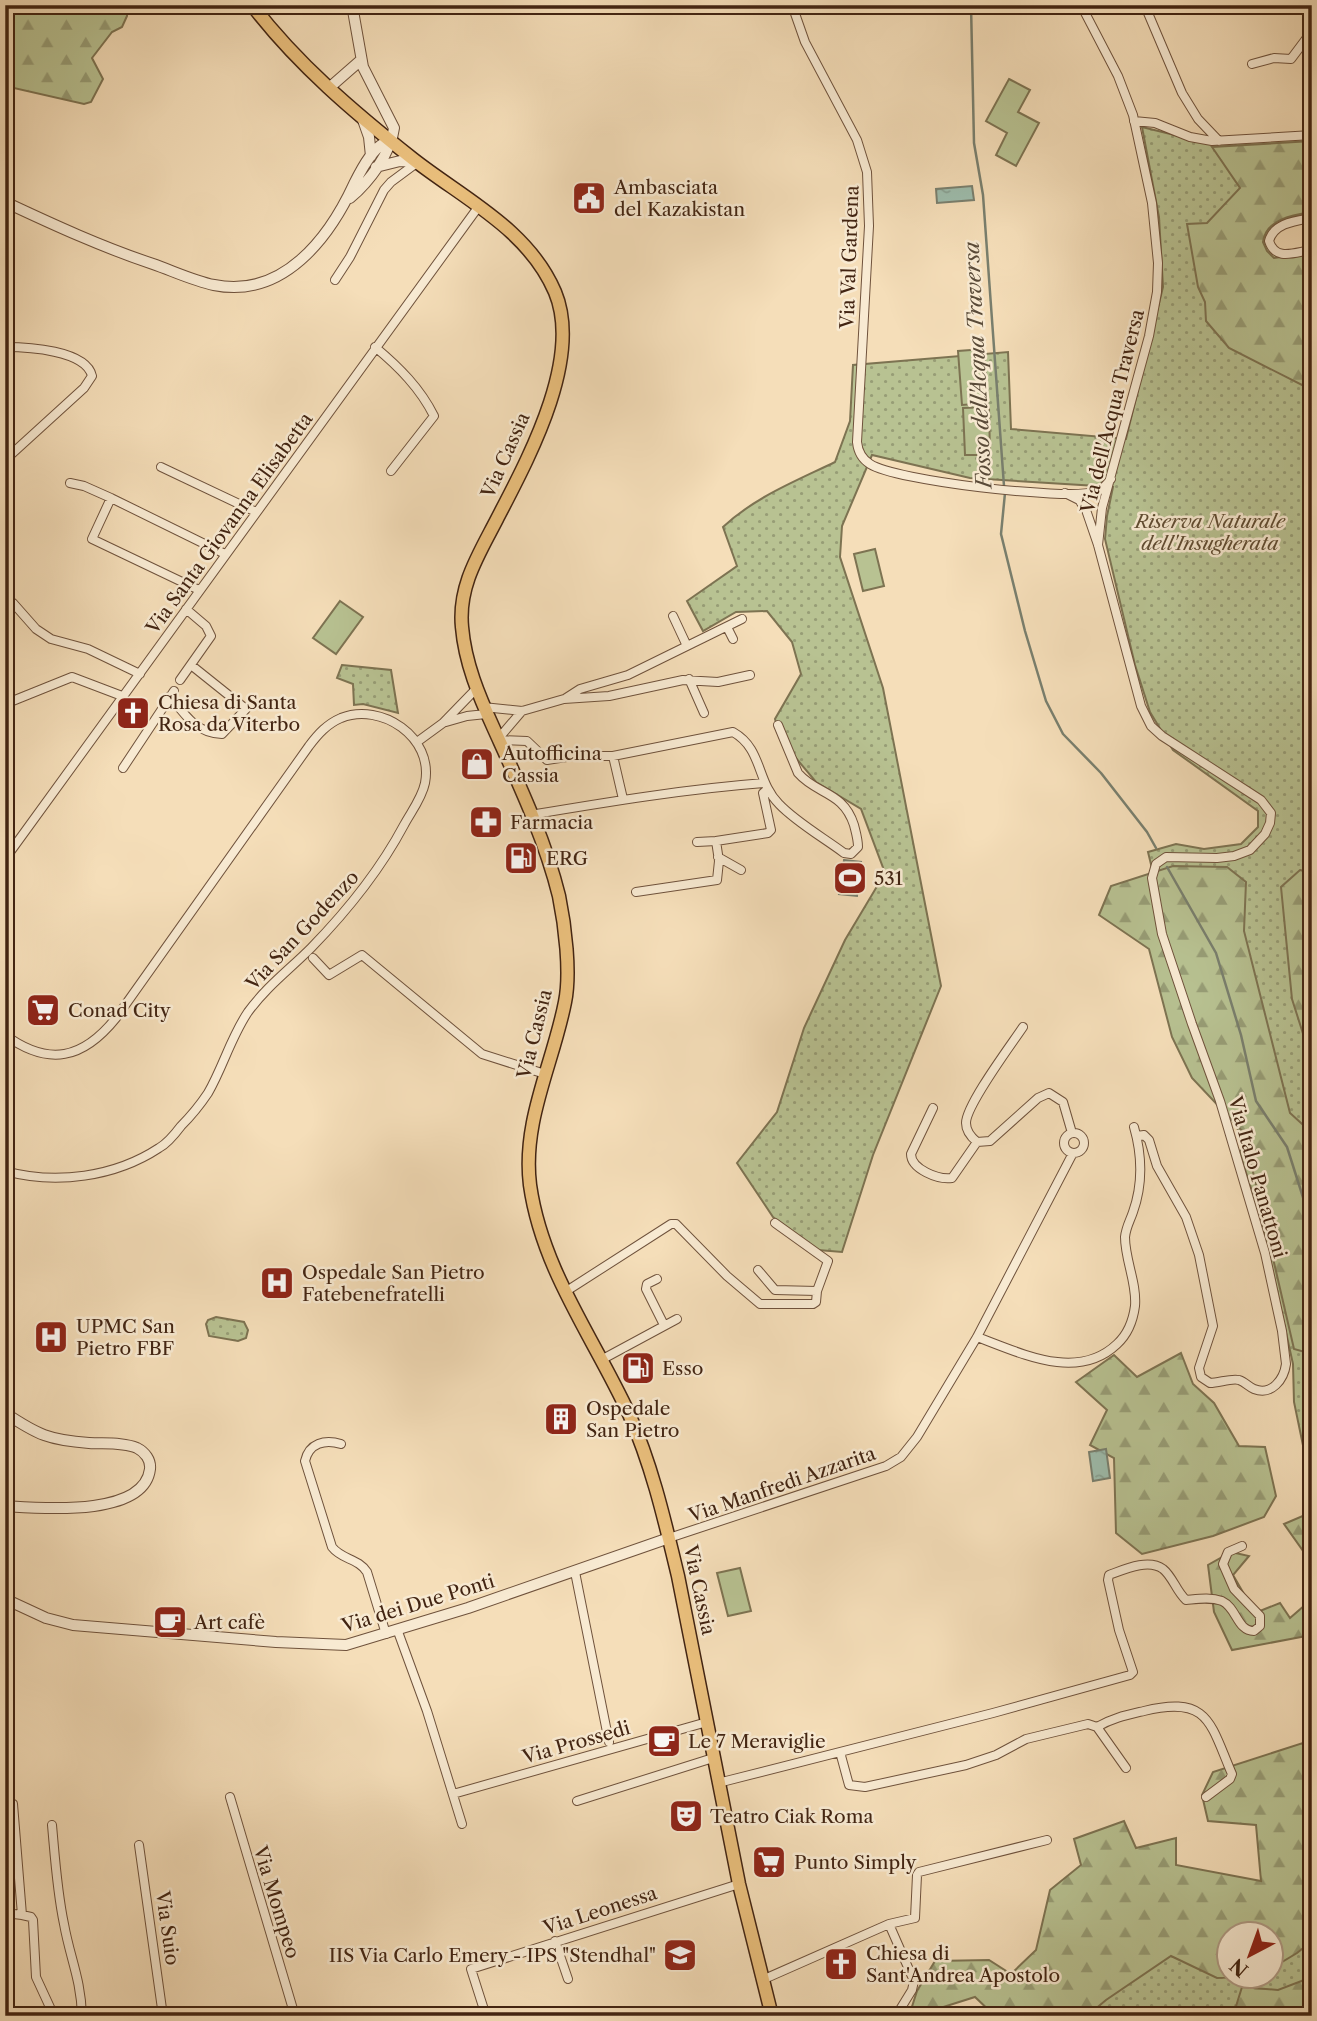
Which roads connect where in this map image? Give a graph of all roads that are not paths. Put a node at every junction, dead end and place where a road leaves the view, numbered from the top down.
1 (252, 5) edge
2 (352, 5) edge
3 (792, 5) edge
4 (1081, 5) edge
5 (1148, 13) dead end
6 (1312, 31) edge
7 (361, 60) junction
8 (1252, 64) dead end
9 (329, 88) junction
10 (362, 117) junction
11 (1134, 121) junction
12 (1312, 135) edge
13 (391, 141) junction
14 (1219, 141) junction
15 (371, 156) junction
16 (418, 162) junction
17 (376, 167) junction
18 (348, 199) junction
19 (5, 202) edge
20 (479, 205) junction
21 (1312, 218) edge
22 (1312, 250) edge
23 (335, 280) dead end
24 (5, 347) edge
25 (375, 348) junction
26 (5, 460) edge
27 (161, 467) dead end
28 (391, 471) dead end
29 (1111, 479) junction
30 (70, 484) dead end
31 (1065, 494) junction
32 (111, 498) junction
33 (256, 512) junction
34 (1098, 545) junction
35 (225, 554) junction
36 (199, 590) junction
37 (5, 599) edge
38 (186, 609) junction
39 (673, 616) dead end
40 (742, 620) dead end
41 (727, 628) junction
42 (733, 639) dead end
43 (687, 646) junction
44 (191, 665) junction
45 (140, 674) junction
46 (750, 675) dead end
47 (689, 679) junction
48 (180, 680) dead end
49 (476, 689) junction
50 (122, 696) junction
51 (564, 699) junction
52 (5, 704) edge
53 (485, 710) junction
54 (522, 711) junction
55 (704, 713) dead end
56 (443, 723) junction
57 (778, 724) dead end
58 (498, 740) junction
59 (417, 742) junction
60 (613, 756) junction
61 (123, 768) dead end
62 (766, 786) junction
63 (623, 799) junction
64 (1270, 810) joint
65 (530, 815) junction
66 (716, 841) junction
67 (697, 842) dead end
68 (718, 857) junction
69 (5, 859) edge
70 (741, 870) dead end
71 (636, 892) dead end
72 (313, 958) dead end
73 (1023, 1027) dead end
74 (8, 1037) edge
75 (545, 1074) junction
76 (933, 1108) dead end
77 (1072, 1133) junction
78 (977, 1142) junction
79 (1073, 1153) junction
80 (5, 1171) edge
81 (775, 1223) dead end
82 (758, 1270) dead end
83 (657, 1279) dead end
84 (817, 1291) junction
85 (565, 1292) junction
86 (677, 1319) dead end
87 (664, 1325) junction
88 (976, 1337) junction
89 (601, 1360) junction
90 (5, 1413) edge
91 (341, 1444) dead end
92 (5, 1506) edge
93 (669, 1538) junction
94 (1242, 1546) dead end
95 (575, 1572) junction
96 (5, 1599) edge
97 (397, 1629) junction
98 (386, 1634) junction
99 (707, 1722) junction
100 (1097, 1727) junction
101 (609, 1742) dead end
102 (840, 1752) junction
103 (713, 1758) junction
104 (1126, 1768) dead end
105 (718, 1783) junction
106 (453, 1794) junction
107 (230, 1797) dead end
108 (1206, 1797) dead end
109 (577, 1801) dead end
110 (5, 1804) edge
111 (462, 1824) dead end
112 (52, 1825) dead end
113 (1047, 1840) dead end
114 (139, 1845) dead end
115 (739, 1884) junction
116 (5, 1913) edge
117 (22, 1915) junction
118 (889, 1924) junction
119 (555, 1941) junction
120 (568, 1979) dead end
121 (762, 1980) junction
122 (54, 2016) edge
123 (82, 2016) edge
124 (163, 2016) edge
125 (295, 2016) edge
126 (485, 2016) edge
127 (772, 2016) edge
128 (896, 2016) edge

1 - 9 main road, Via Cassia
2 - 7 street
3 - 31 street, Via Val Gardena
4 - 11 street, Via dell'Acqua Traversa
5 - 14 street
6 - 8 street
7 - 9 street
7 - 13 street
9 - 10 main road, Via Cassia
10 - 13 main road, Via Cassia
10 - 15 street
11 - 14 street
11 - 29 street, Via dell'Acqua Traversa
12 - 14 street
13 - 15 street
13 - 16 main road, Via Cassia
13 - 17 street
15 - 18 street
16 - 17 street
16 - 20 main road, Via Cassia
16 - 23 street
17 - 18 street
18 - 19 street
20 - 25 street, Via Santa Giovanna Elisabetta
20 - 49 main road, Via Cassia
21 - 22 street
24 - 26 street
25 - 28 street
25 - 33 street, Via Santa Giovanna Elisabetta
27 - 33 street
29 - 31 street
29 - 34 street, Via dell'Acqua Traversa
30 - 32 street
31 - 34 street, Via dell'Acqua Traversa
32 - 35 street
32 - 36 street
33 - 35 street, Via Santa Giovanna Elisabetta
34 - 64 street, Via dell'Acqua Traversa
35 - 36 street, Via Santa Giovanna Elisabetta
36 - 38 street, Via Santa Giovanna Elisabetta
37 - 45 street
38 - 44 street
38 - 45 street, Via Santa Giovanna Elisabetta
39 - 43 street
40 - 41 street
41 - 42 street
41 - 43 street
43 - 51 street
44 - 48 street
44 - 61 street
45 - 50 street, Via Santa Giovanna Elisabetta
46 - 47 street
47 - 51 street
47 - 55 street
49 - 53 main road, Via Cassia
49 - 56 street
50 - 52 street
50 - 69 street, Via Santa Giovanna Elisabetta
51 - 54 street
53 - 54 street
53 - 56 street
53 - 58 main road, Via Cassia
54 - 58 street
56 - 59 street
57 - 62 street
58 - 60 street
58 - 65 main road, Via Cassia
59 - 74 street
59 - 80 street, Via San Godenzo
60 - 62 street
60 - 63 street
62 - 63 street
62 - 66 street
63 - 65 street
64 - 88 street, Via Italo Panattoni
65 - 75 main road, Via Cassia
66 - 67 street
66 - 68 street
68 - 70 street
68 - 71 street
72 - 75 street
73 - 78 street
75 - 85 main road, Via Cassia
76 - 78 street
77 - 78 street
77 - 79 street
77 - 79 street
79 - 88 street
81 - 84 street
82 - 84 street
83 - 87 street
84 - 85 street
85 - 89 main road, Via Cassia
86 - 87 street
87 - 89 street
88 - 93 street, Via Manfredi Azzarita
89 - 93 main road, Via Cassia
90 - 92 street
91 - 98 street
93 - 95 street, Via dei Due Ponti
93 - 99 main road, Via Cassia
94 - 102 street
95 - 97 street, Via dei Due Ponti
95 - 101 street
96 - 98 street, Via dei Due Ponti
97 - 98 street, Via dei Due Ponti
97 - 106 street
99 - 103 main road, Via Cassia
99 - 106 street, Via Prossedi
100 - 102 street
100 - 104 street
100 - 108 street
102 - 105 street
103 - 105 main road, Via Cassia
103 - 109 street
105 - 115 main road, Via Cassia
106 - 111 street
107 - 125 street, Via Mompeo
110 - 117 street
112 - 123 street
113 - 118 street
114 - 124 street, Via Suio
115 - 119 street, Via Leonessa
115 - 121 main road, Via Cassia
116 - 117 street
117 - 122 street
118 - 121 street
118 - 128 street
119 - 120 street
119 - 126 street, Via Leonessa
121 - 127 main road, Via Cassia

